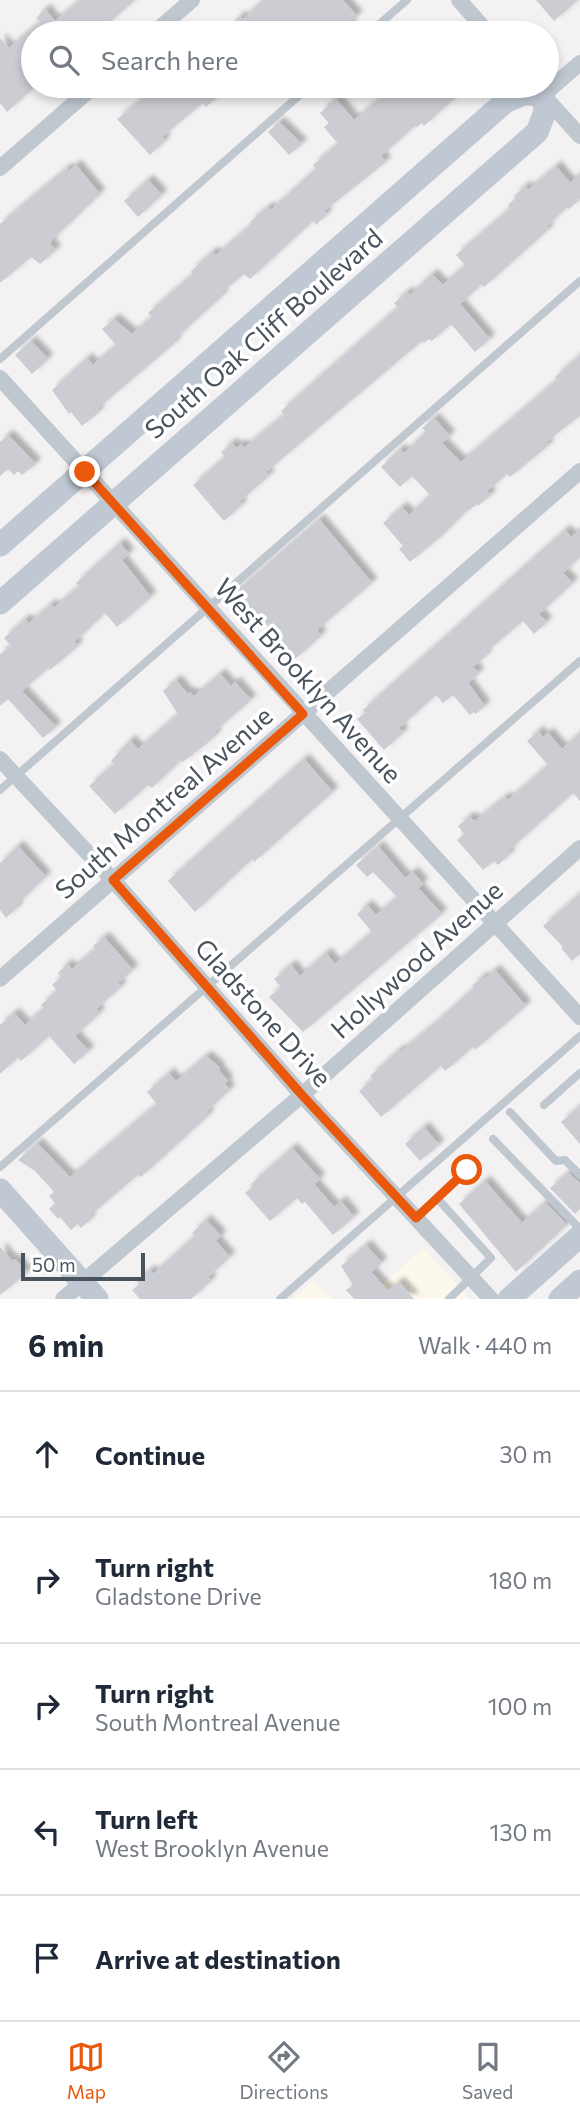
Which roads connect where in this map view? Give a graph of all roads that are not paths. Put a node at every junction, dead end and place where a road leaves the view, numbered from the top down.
1 (192, 0) edge
2 (407, 0) edge
3 (459, 0) edge
4 (168, 21) edge
5 (383, 21) edge
6 (477, 21) edge
7 (580, 63) edge
8 (559, 77) edge
9 (80, 98) edge
10 (296, 98) edge
11 (514, 98) edge
12 (541, 98) edge
13 (546, 98) edge
14 (580, 136) edge
15 (0, 168) edge
16 (580, 281) edge
17 (0, 359) edge
18 (0, 378) edge
19 (580, 471) edge
20 (85, 472) junction
21 (113, 504) junction
22 (0, 545) edge
23 (0, 603) edge
24 (208, 607) junction
25 (580, 660) edge
26 (303, 714) junction
27 (0, 760) edge
28 (15, 776) junction
29 (0, 790) edge
30 (399, 818) junction
31 (580, 848) edge
32 (113, 880) junction
33 (494, 923) junction
34 (0, 979) edge
35 (208, 988) junction
36 (580, 1017) edge
37 (580, 1036) edge
38 (580, 1073) edge
39 (302, 1095) junction
40 (544, 1105) dead end
41 (510, 1112) dead end
42 (493, 1139) dead end
43 (0, 1167) edge
44 (467, 1170) dead end
45 (580, 1175) edge
46 (0, 1190) edge
47 (396, 1196) junction
48 (438, 1198) junction
49 (416, 1218) junction
50 (580, 1229) edge
51 (580, 1237) edge
52 (471, 1278) junction
53 (580, 1281) edge
54 (89, 1291) edge
55 (63, 1299) edge
56 (280, 1299) edge
57 (449, 1299) edge
58 (491, 1299) edge
59 (509, 1299) edge
60 (561, 1299) edge

1 - 4 street
2 - 5 lane
3 - 6 street
7 - 8 street
9 - 15 street
10 - 17 lane
11 - 20 street, South Oak Cliff Boulevard
12 - 21 street, South Oak Cliff Boulevard
13 - 14 street
16 - 24 lane
18 - 20 street, West Brooklyn Avenue
19 - 26 street, South Montreal Avenue
20 - 21 street, West Brooklyn Avenue
20 - 22 street, South Oak Cliff Boulevard
21 - 23 street, South Oak Cliff Boulevard
21 - 24 street, West Brooklyn Avenue
24 - 26 street, West Brooklyn Avenue
24 - 28 lane
25 - 30 lane
26 - 30 street, West Brooklyn Avenue
26 - 32 street, South Montreal Avenue
27 - 28 street, Gladstone Drive
28 - 29 lane
28 - 32 street, Gladstone Drive
30 - 33 street, West Brooklyn Avenue
30 - 35 lane
31 - 33 street, Hollywood Avenue
32 - 34 street, South Montreal Avenue
32 - 35 street, Gladstone Drive
33 - 36 street, West Brooklyn Avenue
33 - 39 street, Hollywood Avenue
35 - 39 street, Gladstone Drive
35 - 43 lane
37 - 47 lane
38 - 40 lane
39 - 47 street, Gladstone Drive
39 - 54 street, Hollywood Avenue
41 - 45 lane
42 - 50 lane
44 - 48 lane
46 - 54 street
47 - 49 street, Gladstone Drive
47 - 56 lane
48 - 49 lane
48 - 52 lane
49 - 52 street, Gladstone Drive
51 - 59 street
52 - 57 lane
52 - 58 street, Gladstone Drive
53 - 60 street
54 - 55 street, Hollywood Avenue

